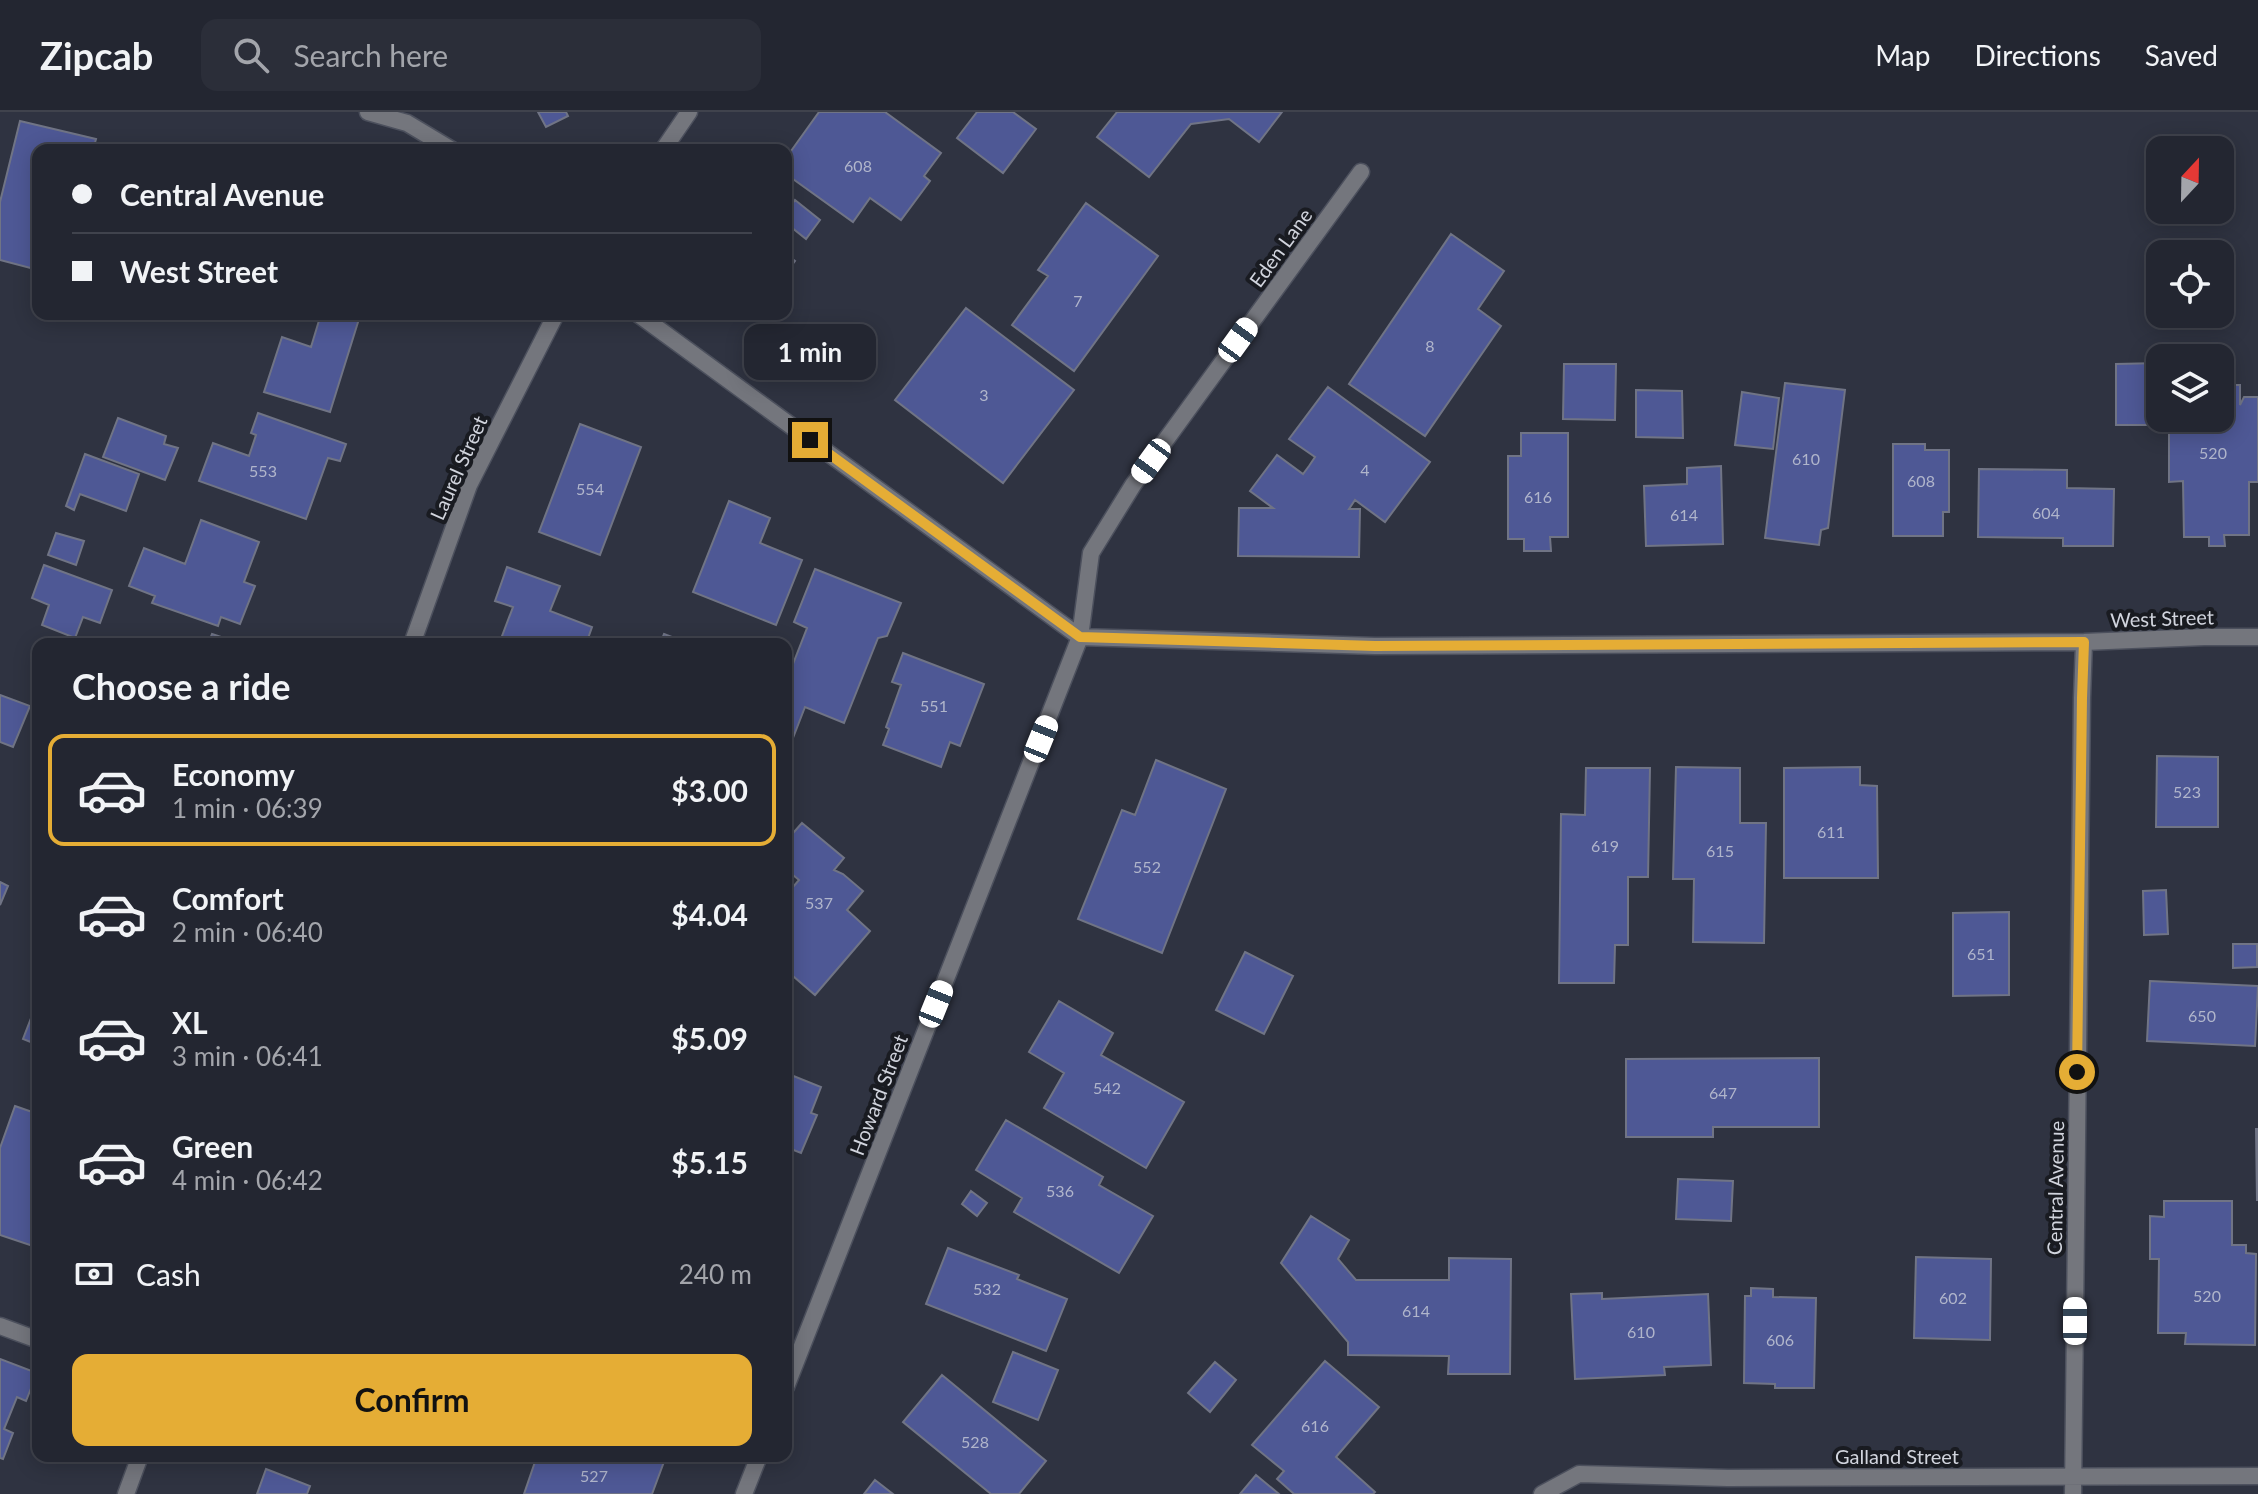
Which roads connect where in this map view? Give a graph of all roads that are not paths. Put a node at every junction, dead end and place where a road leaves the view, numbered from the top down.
1 (368, 112) edge
2 (689, 112) edge
3 (442, 144) edge
4 (667, 144) edge
5 (1361, 172) dead end
6 (553, 320) edge
7 (646, 320) edge
8 (1080, 637) junction
9 (2258, 637) edge
10 (414, 638) edge
11 (2084, 642) junction
12 (0, 1326) edge
13 (32, 1338) edge
14 (792, 1372) edge
15 (138, 1462) edge
16 (757, 1462) edge
17 (2258, 1476) edge
18 (2073, 1486) edge
19 (126, 1494) edge
20 (744, 1494) edge
21 (1542, 1494) edge

1 - 3 street
2 - 4 street
5 - 8 street, Eden Lane
6 - 10 street, Laurel Street
7 - 8 street
8 - 11 street, West Street
8 - 14 street, Howard Street
9 - 11 street, West Street
11 - 18 street, Central Avenue
12 - 13 street
15 - 19 street
16 - 20 street
17 - 18 street, Galland Street
18 - 21 street, Galland Street

